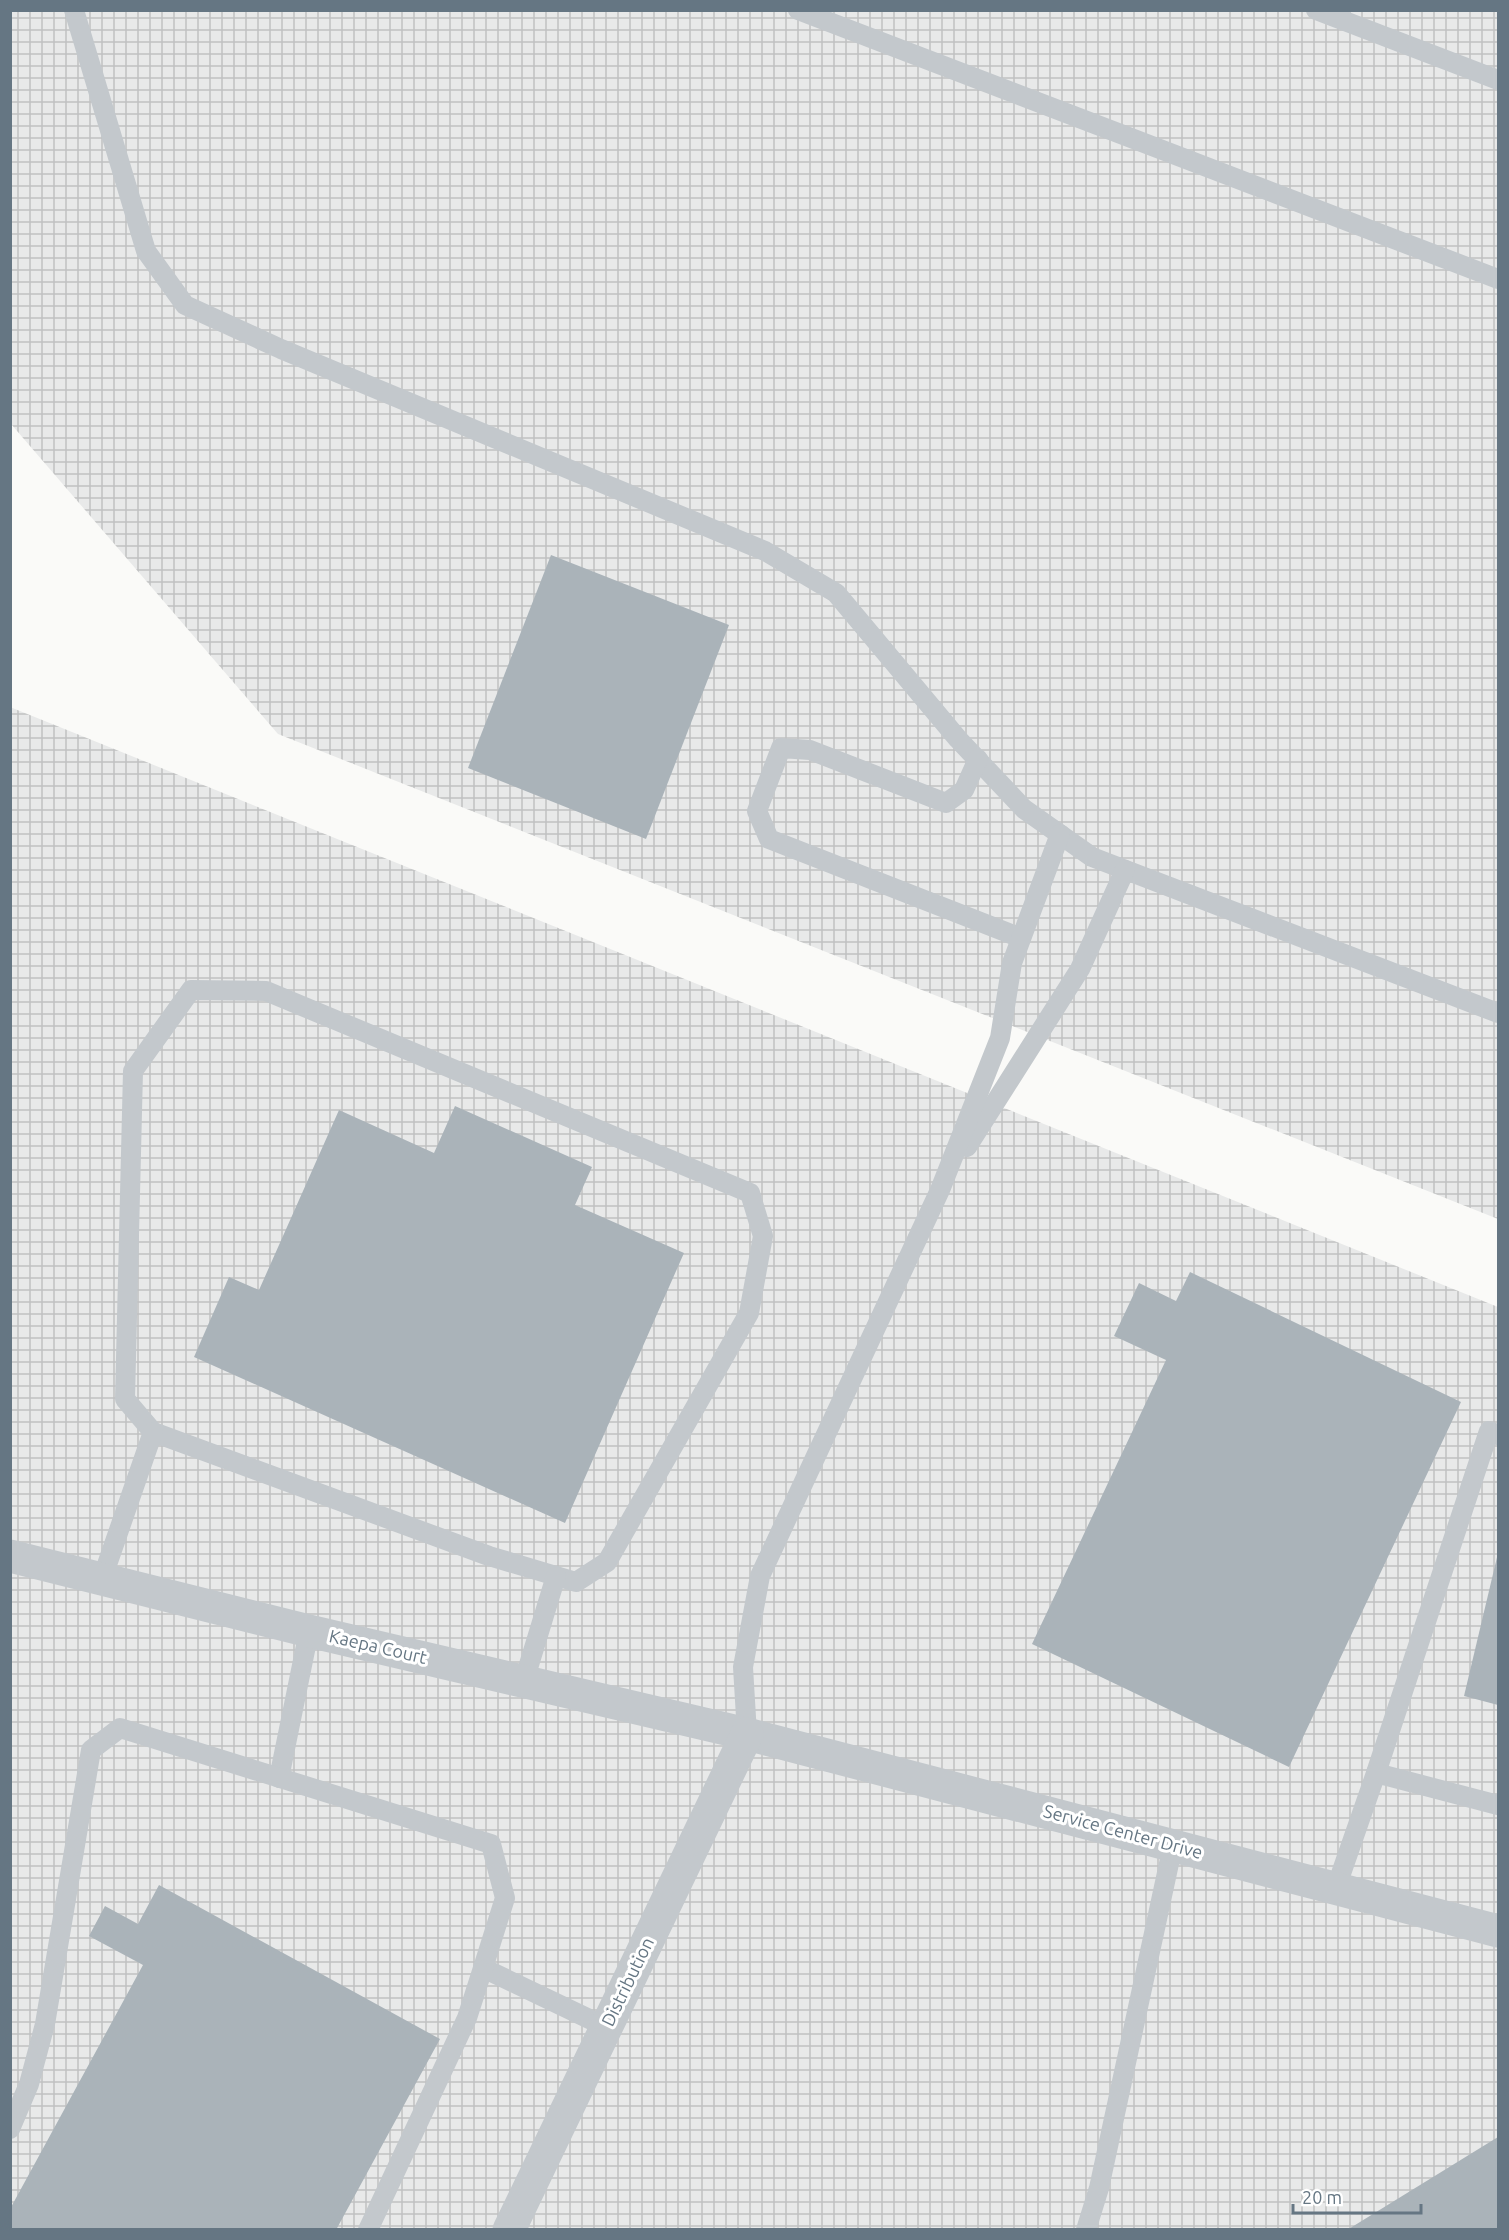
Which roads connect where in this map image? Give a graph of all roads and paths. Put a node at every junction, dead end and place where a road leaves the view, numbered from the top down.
1 (74, 10) edge
2 (798, 10) edge
3 (1316, 10) edge
4 (1498, 80) edge
5 (1498, 279) edge
6 (978, 759) junction
7 (1060, 834) junction
8 (1125, 870) junction
9 (1021, 938) junction
10 (1498, 1013) edge
11 (940, 1190) junction
12 (153, 1432) junction
13 (1498, 1435) edge
14 (10, 1556) edge
15 (556, 1576) junction
16 (102, 1579) junction
17 (309, 1631) junction
18 (524, 1681) junction
19 (747, 1734) junction
20 (1376, 1773) junction
21 (279, 1778) junction
22 (1498, 1805) edge
23 (1173, 1845) junction
24 (1336, 1888) junction
25 (1498, 1931) edge
26 (483, 1968) junction
27 (606, 2027) junction
28 (10, 2129) edge
29 (368, 2229) edge
30 (509, 2229) edge
31 (1086, 2229) edge

1 - 6 lane
2 - 5 lane
3 - 4 lane
6 - 7 lane
6 - 9 lane
7 - 8 lane
7 - 9 lane
8 - 10 lane
8 - 11 lane
9 - 11 lane
11 - 19 lane
12 - 15 lane
12 - 15 lane
12 - 16 lane
13 - 20 lane
14 - 16 street, Kaepa Court
15 - 18 lane
16 - 17 street, Kaepa Court
17 - 18 street, Kaepa Court
17 - 21 lane
18 - 19 street, Kaepa Court
19 - 23 street, Service Center Drive
19 - 27 street, Distribution
20 - 22 lane
20 - 24 lane
21 - 26 lane
21 - 28 lane
23 - 24 street, Service Center Drive
23 - 31 lane
24 - 25 street, Service Center Drive
26 - 27 lane
26 - 29 lane
27 - 30 street, Distribution

